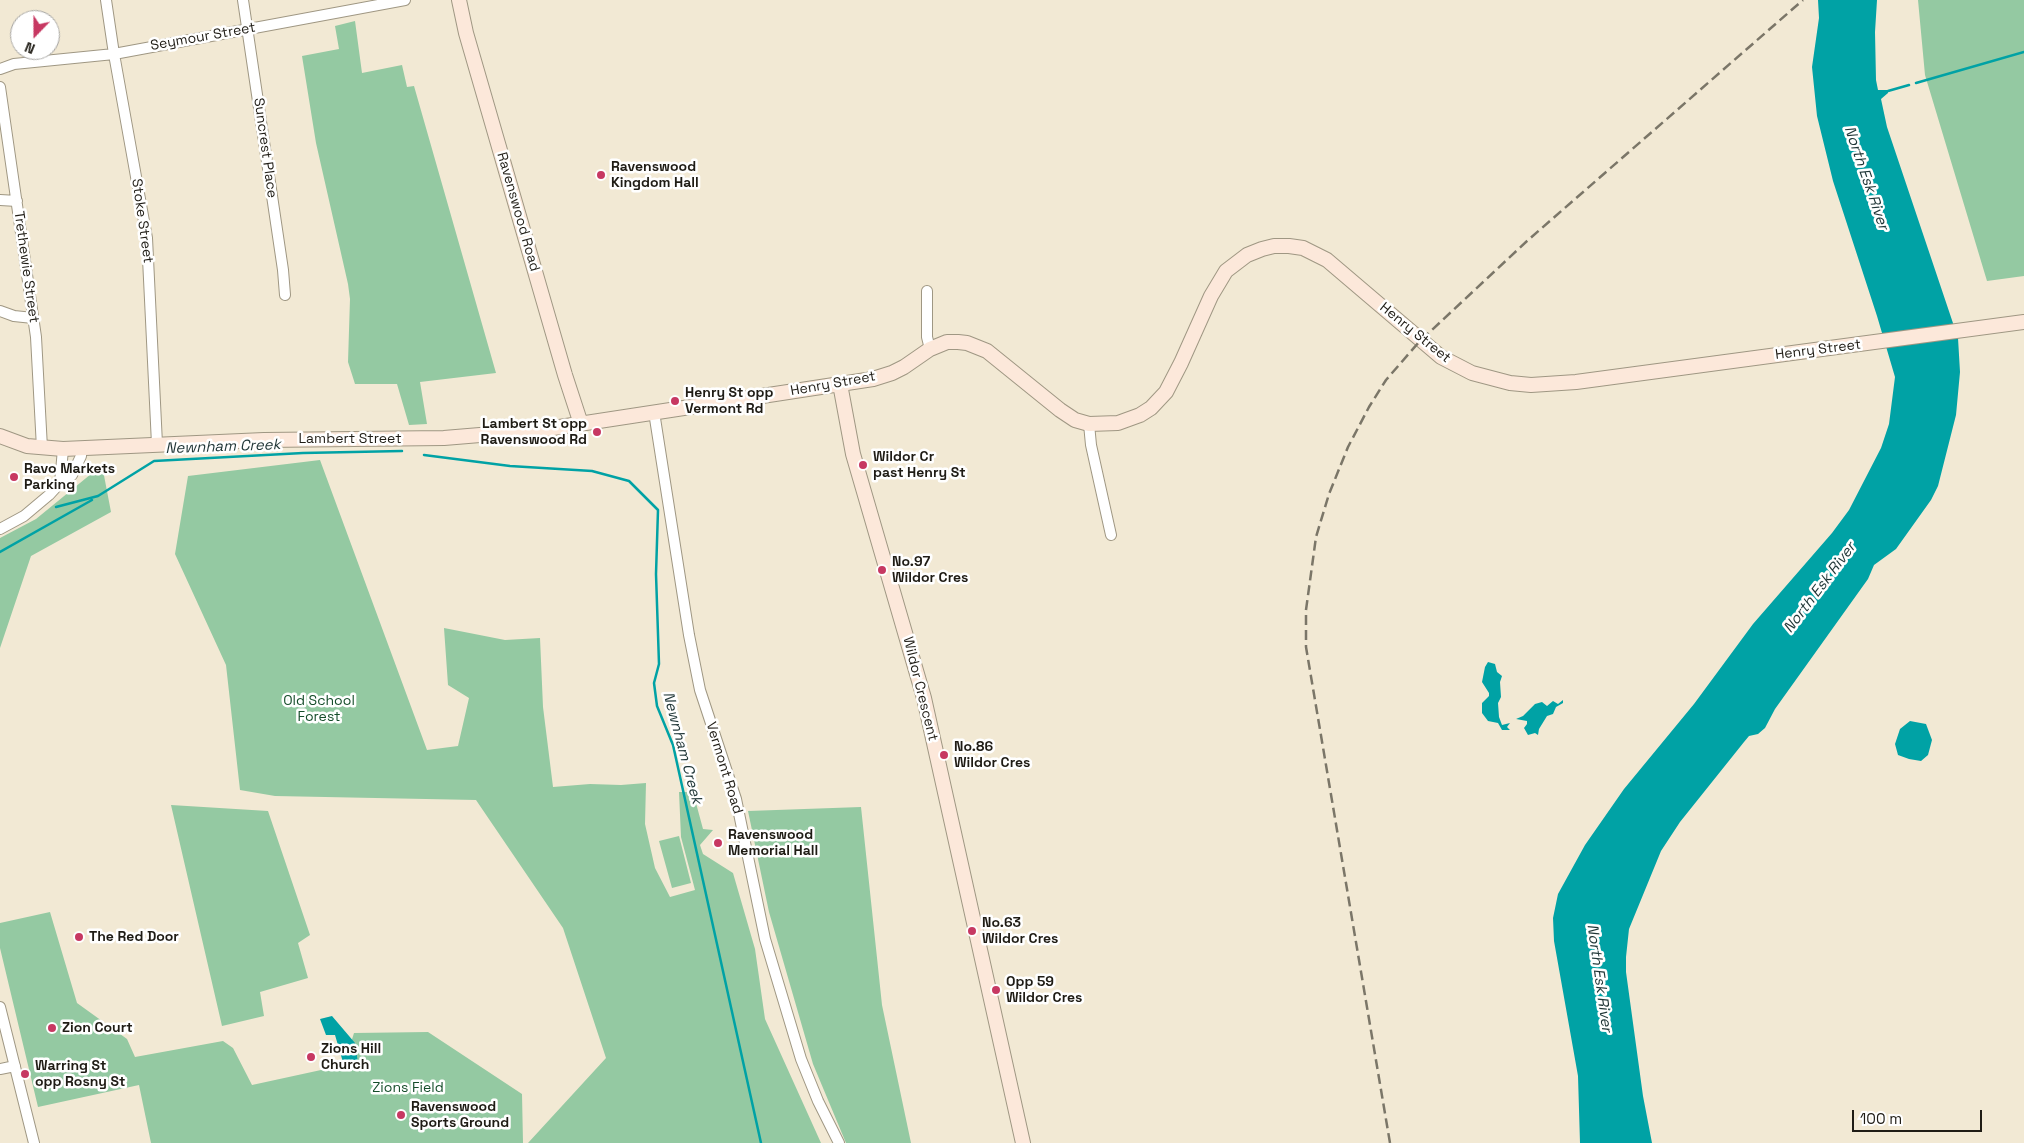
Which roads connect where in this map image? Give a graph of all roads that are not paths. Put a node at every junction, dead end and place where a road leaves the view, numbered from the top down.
1 (106, 0) edge
2 (243, 0) edge
3 (405, 0) edge
4 (459, 0) edge
5 (248, 29) junction
6 (114, 54) junction
7 (0, 69) edge
8 (0, 87) edge
9 (0, 200) edge
10 (17, 201) junction
11 (927, 291) dead end
12 (285, 295) dead end
13 (0, 311) edge
14 (33, 318) junction
15 (2024, 322) edge
16 (930, 349) junction
17 (840, 384) junction
18 (654, 412) junction
19 (581, 424) junction
20 (1089, 424) junction
21 (0, 436) edge
22 (157, 444) junction
23 (42, 448) junction
24 (63, 449) junction
25 (81, 449) junction
26 (60, 483) junction
27 (0, 530) edge
28 (1111, 535) dead end
29 (0, 1007) edge
30 (15, 1066) junction
31 (0, 1070) edge
32 (34, 1143) edge
33 (839, 1143) edge
34 (1023, 1143) edge

1 - 6 street, Stoke Street
2 - 5 street, Suncrest Place
3 - 5 street, Seymour Street
4 - 19 street, Ravenswood Road
5 - 6 street, Seymour Street
5 - 12 street, Suncrest Place
6 - 7 street, Seymour Street
6 - 22 street, Stoke Street
8 - 10 street, Trethewie Street
9 - 10 street
10 - 14 street, Trethewie Street
11 - 16 street
13 - 14 street
14 - 23 street, Trethewie Street
15 - 20 street, Henry Street
16 - 17 street, Henry Street
16 - 20 street, Henry Street
17 - 18 street, Henry Street
17 - 34 street, Wildor Crescent
18 - 19 street, Henry Street
18 - 33 street, Vermont Road
19 - 22 street, Lambert Street
20 - 28 street
21 - 23 street, Lambert Street
22 - 25 street, Lambert Street
23 - 24 street, Lambert Street
24 - 25 street, Lambert Street
24 - 26 street
25 - 26 street
26 - 27 street
29 - 30 street
30 - 31 street
30 - 32 street

